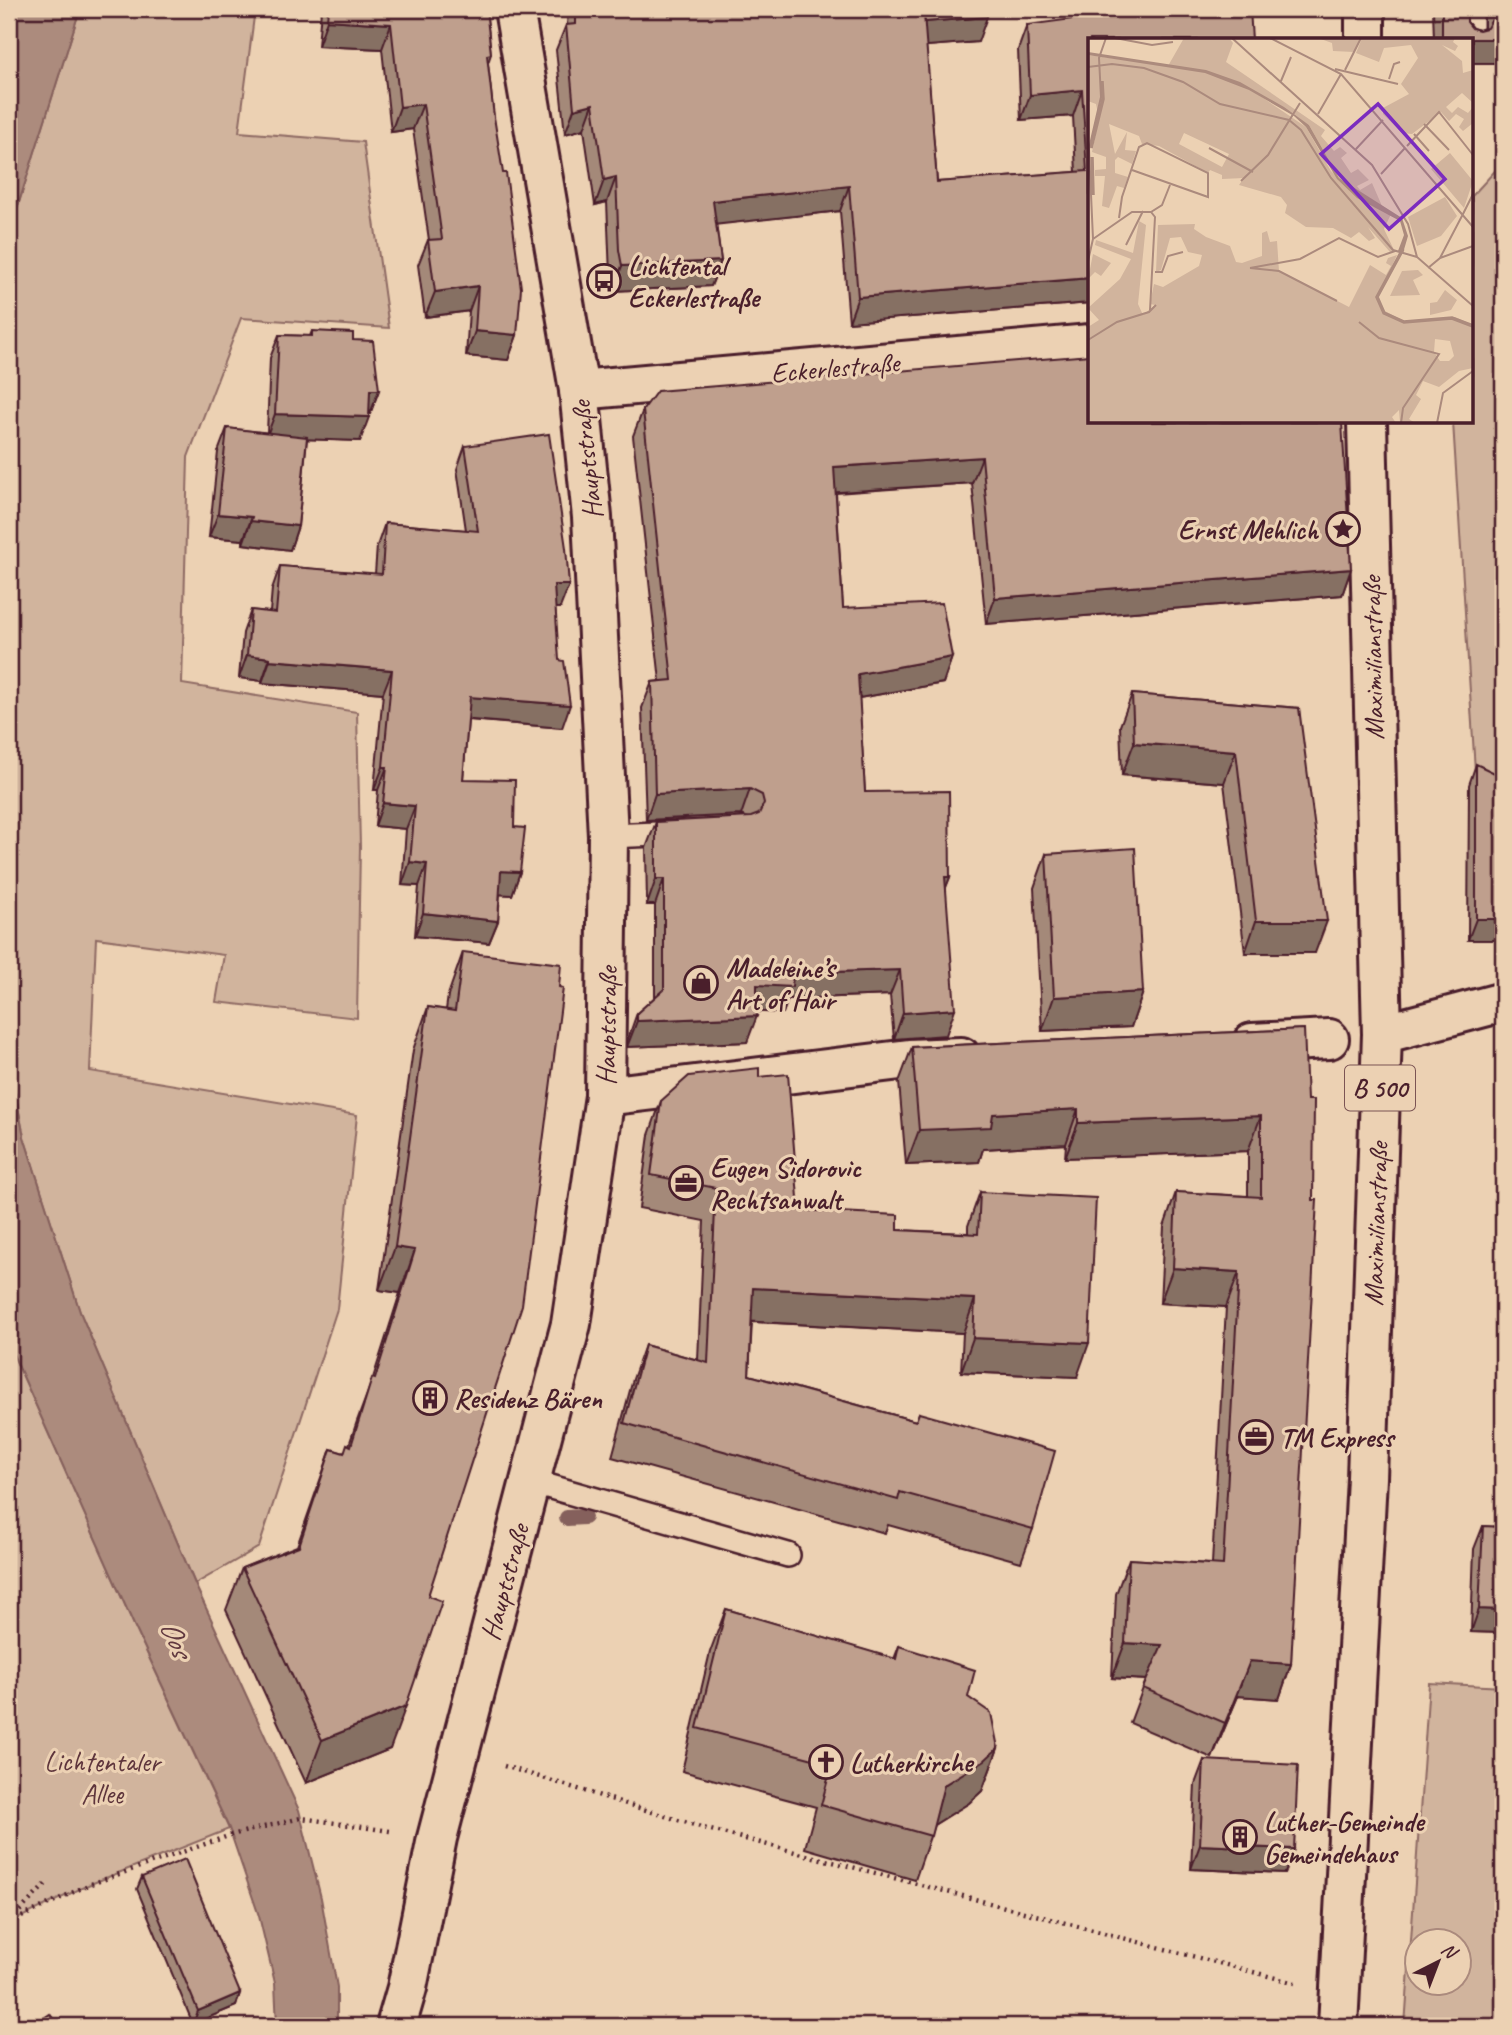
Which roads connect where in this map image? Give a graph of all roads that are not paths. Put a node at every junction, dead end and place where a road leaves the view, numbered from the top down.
1 (514, 9) edge
2 (1365, 9) edge
3 (1471, 9) edge
4 (1365, 38) edge
5 (1471, 38) edge
6 (1088, 344) edge
7 (579, 390) junction
8 (1367, 424) edge
9 (701, 831) edge
10 (608, 836) junction
11 (1503, 1002) edge
12 (1381, 1034) junction
13 (1329, 1039) dead end
14 (1221, 1044) edge
15 (991, 1055) edge
16 (605, 1096) junction
17 (530, 1481) junction
18 (788, 1555) dead end
19 (1339, 2011) edge
20 (396, 2026) edge

1 - 7 main road, Hauptstraße
2 - 4 main road
3 - 5 lane
6 - 7 main road, Eckerlestraße
7 - 10 main road, Hauptstraße
8 - 12 main road, Maximilianstraße / B 500
9 - 10 lane
10 - 16 main road, Hauptstraße
11 - 12 main road
12 - 19 main road, Maximilianstraße / B 500
13 - 14 main road
15 - 16 main road
16 - 17 main road, Hauptstraße
17 - 18 lane
17 - 20 main road, Hauptstraße

